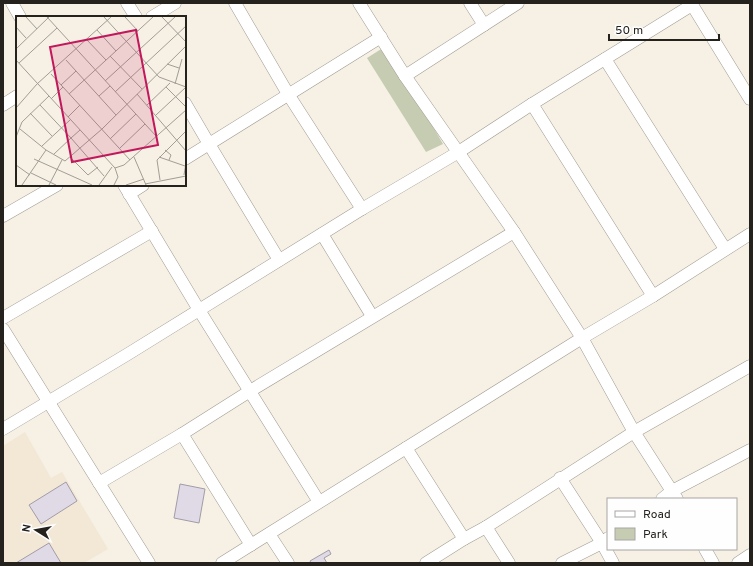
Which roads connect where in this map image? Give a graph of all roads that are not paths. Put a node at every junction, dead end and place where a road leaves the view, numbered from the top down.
1 (12, 3) edge
2 (127, 3) edge
3 (175, 3) edge
4 (235, 3) edge
5 (359, 3) edge
6 (470, 3) edge
7 (518, 3) edge
8 (692, 4) edge
9 (19, 16) edge
10 (135, 16) edge
11 (154, 16) edge
12 (484, 25) junction
13 (381, 37) junction
14 (605, 59) junction
15 (405, 76) junction
16 (288, 94) junction
17 (16, 97) edge
18 (750, 99) edge
19 (532, 104) junction
20 (3, 105) edge
21 (186, 105) edge
22 (209, 144) junction
23 (458, 153) junction
24 (186, 158) edge
25 (55, 186) edge
26 (140, 186) edge
27 (127, 189) edge
28 (362, 209) junction
29 (3, 216) edge
30 (152, 231) junction
31 (514, 232) junction
32 (322, 234) junction
33 (750, 234) edge
34 (725, 249) junction
35 (279, 260) junction
36 (653, 296) junction
37 (199, 310) junction
38 (372, 316) junction
39 (3, 318) edge
40 (3, 329) edge
41 (582, 338) junction
42 (750, 366) edge
43 (250, 391) junction
44 (48, 402) junction
45 (3, 429) edge
46 (634, 432) junction
47 (182, 434) junction
48 (406, 448) junction
49 (750, 450) edge
50 (560, 478) junction
51 (99, 483) junction
52 (675, 495) edge
53 (665, 498) edge
54 (319, 502) junction
55 (486, 527) junction
56 (269, 534) junction
57 (464, 539) junction
58 (605, 540) edge
59 (251, 545) junction
60 (608, 550) edge
61 (706, 550) edge
62 (750, 555) edge
63 (149, 563) edge
64 (222, 563) edge
65 (288, 563) edge
66 (426, 563) edge
67 (509, 563) edge
68 (562, 563) edge
69 (613, 563) edge
70 (713, 563) edge
71 (738, 563) edge

1 - 9 street
2 - 10 street
3 - 11 street
4 - 16 street
5 - 13 street
6 - 12 street
7 - 12 street
8 - 14 street
8 - 18 street
12 - 15 street
13 - 15 street
13 - 16 street
14 - 19 street
14 - 34 street
15 - 23 street
16 - 22 street
16 - 28 street
17 - 20 street
19 - 23 street
19 - 36 street
21 - 22 street
22 - 24 street
22 - 35 street
23 - 28 street
23 - 31 street
25 - 29 street
26 - 27 street
27 - 30 street
28 - 32 street
30 - 37 street
30 - 39 street
31 - 38 street
31 - 41 street
32 - 35 street
32 - 38 street
33 - 34 street
34 - 36 street
35 - 37 street
36 - 41 street
37 - 43 street
37 - 44 street
38 - 43 street
40 - 44 street
41 - 46 street
41 - 48 street
42 - 46 street
43 - 47 street
43 - 54 street
44 - 45 street
44 - 51 street
46 - 50 street
46 - 52 street
47 - 51 street
47 - 59 street
48 - 54 street
48 - 57 street
49 - 52 street
50 - 55 street
50 - 58 street
51 - 63 street
52 - 53 street
54 - 56 street
55 - 57 street
55 - 67 street
56 - 59 street
56 - 65 street
57 - 66 street
58 - 68 street
59 - 64 street
60 - 69 street
61 - 70 street
62 - 71 street

